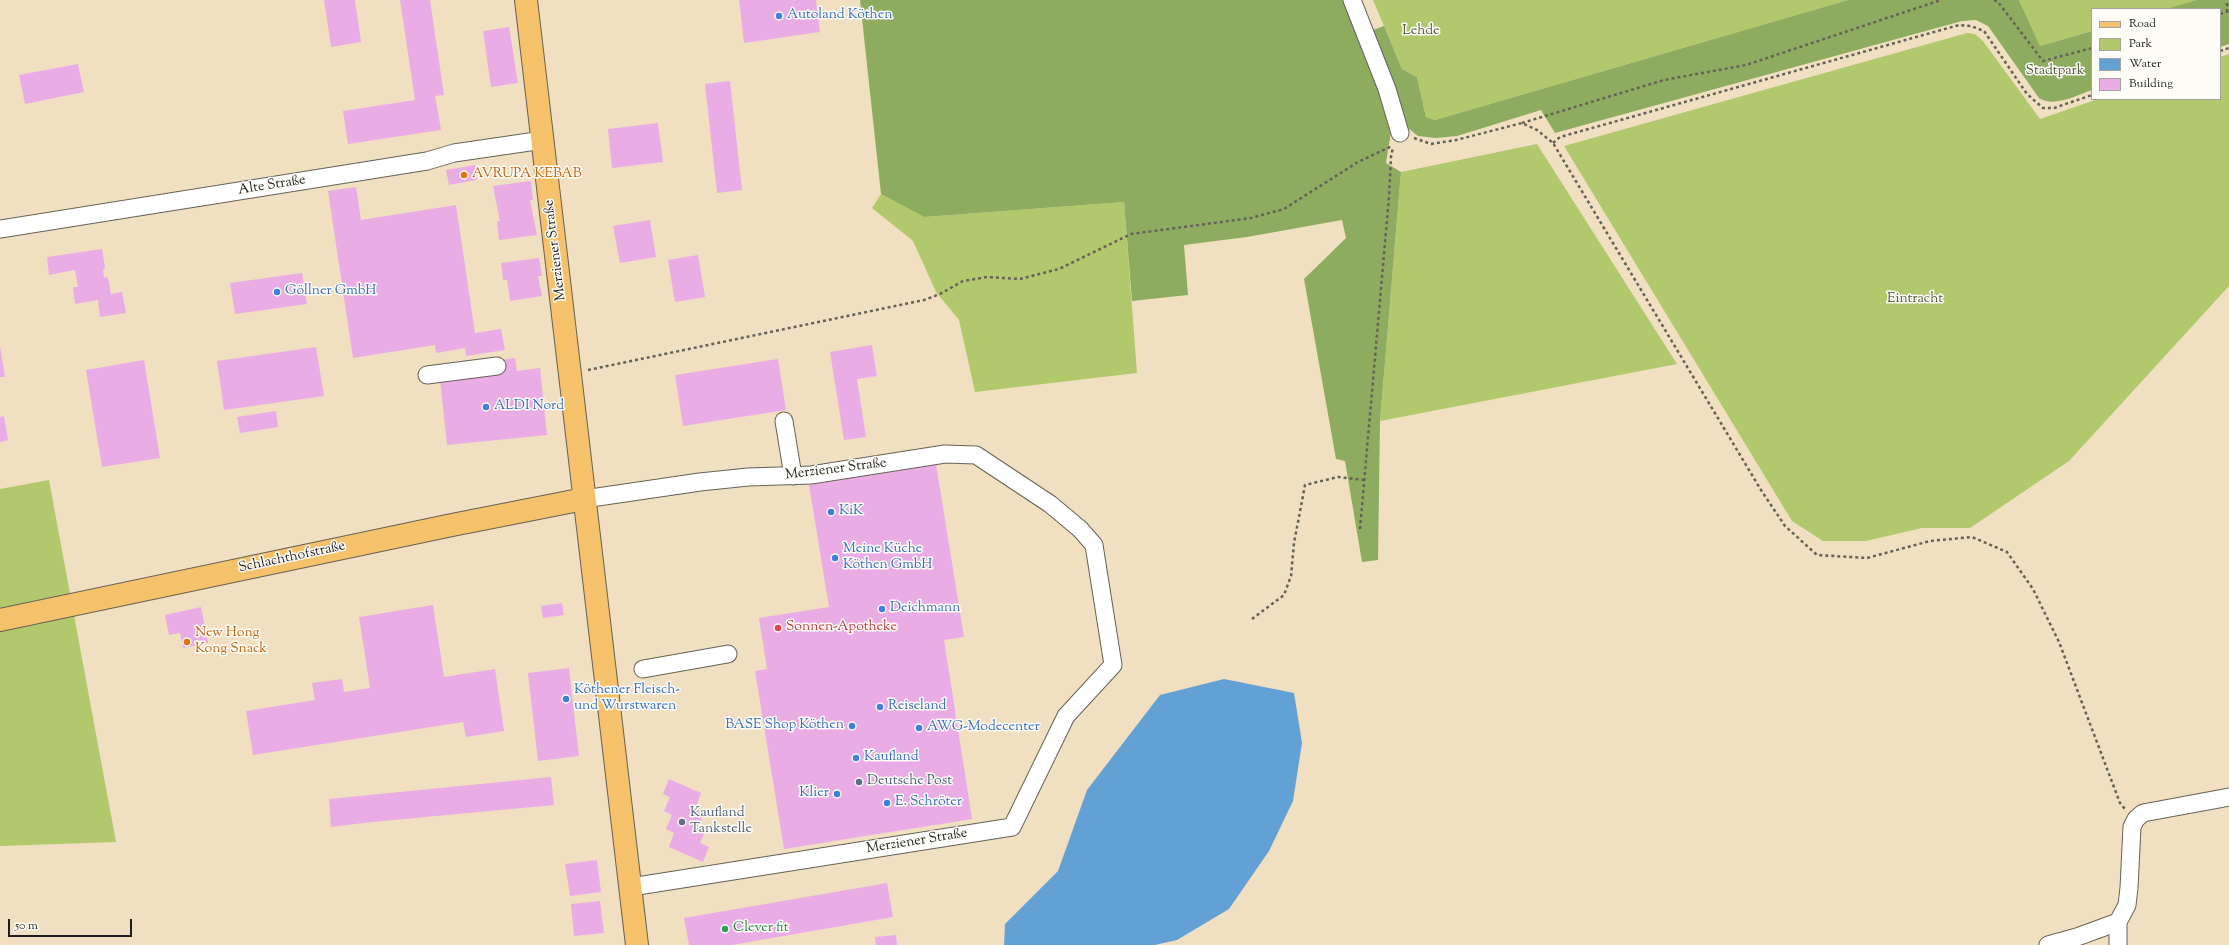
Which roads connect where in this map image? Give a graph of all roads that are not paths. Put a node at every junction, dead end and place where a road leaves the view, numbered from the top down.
1 (526, 0) edge
2 (1352, 0) edge
3 (1397, 139) road end
4 (543, 140) junction
5 (0, 229) edge
6 (497, 366) dead end
7 (427, 375) dead end
8 (784, 421) dead end
9 (793, 476) junction
10 (584, 499) junction
11 (0, 620) edge
12 (728, 654) dead end
13 (643, 669) dead end
14 (2229, 797) edge
15 (631, 887) junction
16 (2118, 922) junction
17 (637, 945) edge
18 (2048, 945) edge
19 (2118, 945) edge

1 - 4 main road, Merziener Straße
2 - 3 street
4 - 5 street, Alte Straße
4 - 10 main road, Merziener Straße
6 - 7 street
8 - 9 street
9 - 10 street, Merziener Straße
9 - 15 street, Merziener Straße
10 - 11 main road, Schlachthofstraße
10 - 15 main road, Merziener Straße
12 - 13 street
14 - 16 street
15 - 17 main road, Merziener Straße
16 - 18 street
16 - 19 street

